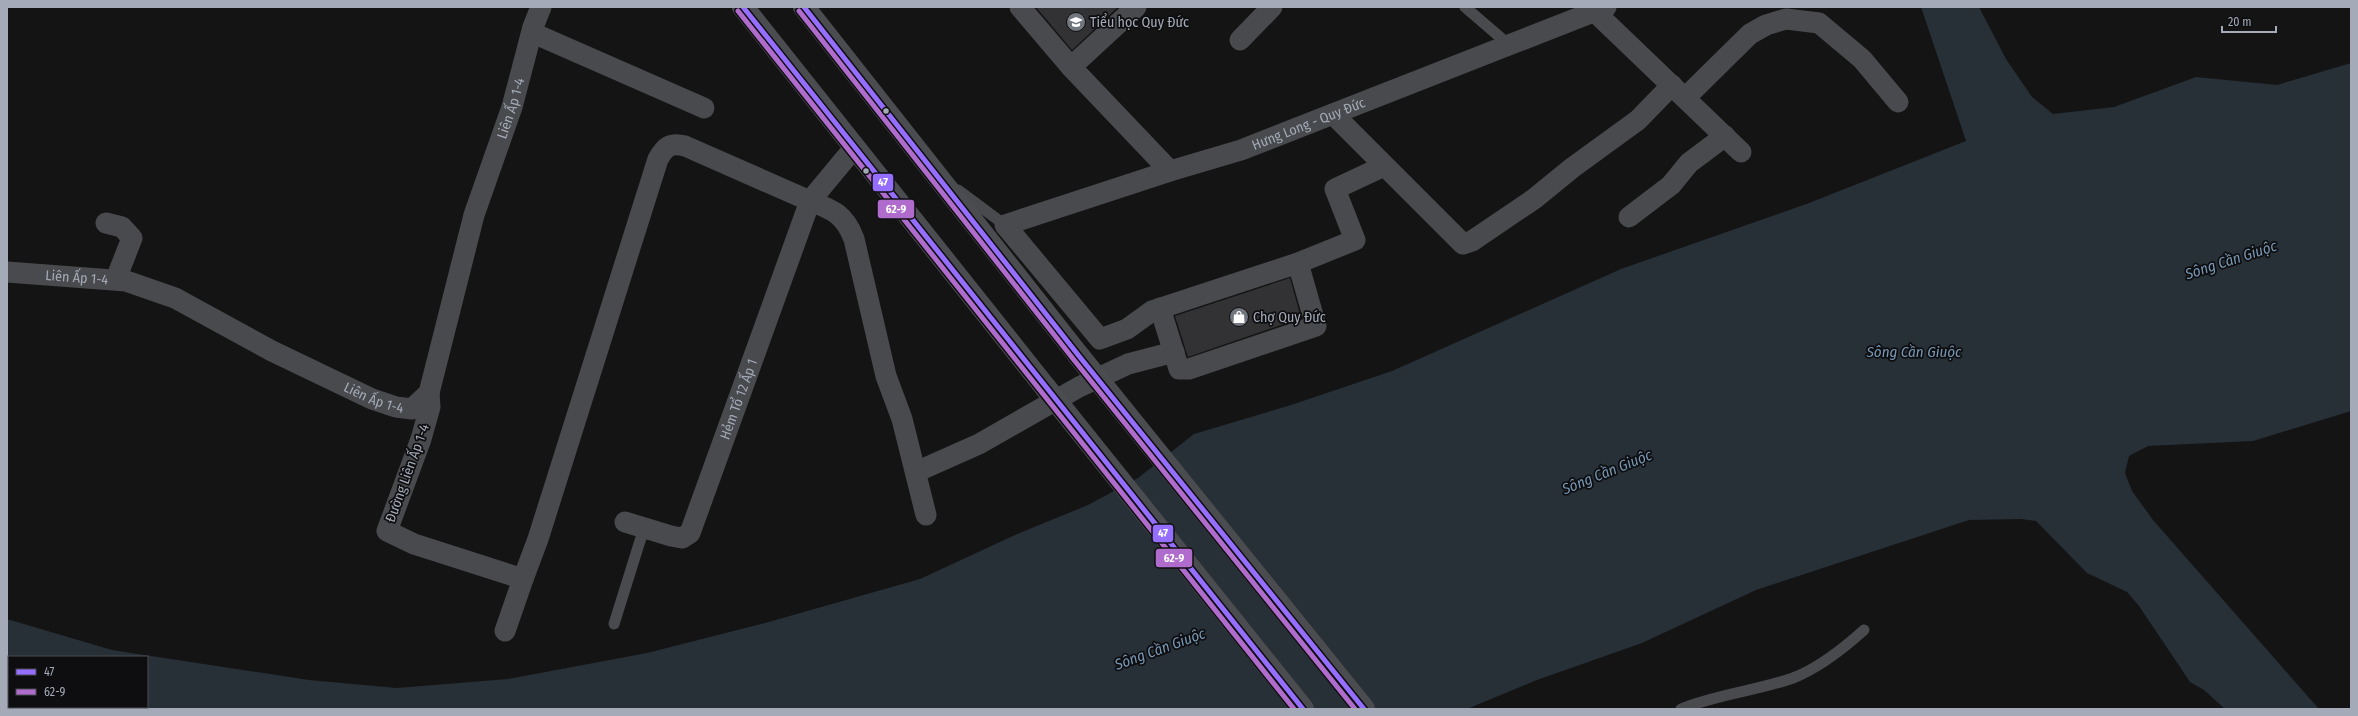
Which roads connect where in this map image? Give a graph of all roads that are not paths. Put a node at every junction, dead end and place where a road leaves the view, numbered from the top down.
1 (541, 7) edge
2 (743, 7) edge
3 (804, 7) edge
4 (1020, 7) edge
5 (1136, 7) edge
6 (1272, 7) edge
7 (1465, 7) edge
8 (1600, 10) edge
9 (533, 33) junction
10 (1240, 40) dead end
11 (1508, 44) junction
12 (1071, 67) junction
13 (1678, 92) junction
14 (1898, 102) dead end
15 (704, 108) dead end
16 (1333, 114) junction
17 (1725, 136) junction
18 (854, 148) junction
19 (1742, 152) dead end
20 (1384, 166) junction
21 (1170, 171) junction
22 (935, 173) junction
23 (810, 201) junction
24 (1629, 217) dead end
25 (106, 223) dead end
26 (1005, 225) junction
27 (1298, 263) junction
28 (7, 272) edge
29 (116, 279) junction
30 (1160, 308) junction
31 (1174, 352) junction
32 (429, 393) junction
33 (916, 472) junction
34 (926, 515) dead end
35 (634, 525) joint
36 (523, 579) junction
37 (614, 624) dead end
38 (1864, 630) dead end
39 (504, 631) dead end
40 (1303, 709) edge
41 (1364, 709) edge
42 (1681, 709) edge

1 - 9 street, Liên Ấp 1-4
2 - 18 highway
3 - 22 highway
4 - 12 street
5 - 12 street
6 - 10 street
7 - 11 lane
8 - 11 street, Hưng Long - Quy Đức
8 - 13 street
9 - 15 street
9 - 32 street, Liên Ấp 1-4
11 - 16 street, Hưng Long - Quy Đức
12 - 21 street
13 - 14 street
13 - 17 street
13 - 20 street
16 - 20 street
16 - 21 street, Hưng Long - Quy Đức
17 - 19 street
17 - 24 street
18 - 23 street, Hẻm Tổ 12 Ấp 1
18 - 40 highway, bridge
20 - 27 street
21 - 26 street, Hưng Long - Quy Đức
22 - 26 lane
22 - 41 highway, bridge
23 - 33 street
23 - 35 street, Hẻm Tổ 12 Ấp 1
23 - 36 street
25 - 29 street
26 - 30 street
27 - 30 street
27 - 31 street
28 - 29 street, Liên Ấp 1-4
29 - 32 street, Liên Ấp 1-4
30 - 31 street
31 - 33 street
32 - 36 street, Đường Liên Ấp 1-4
33 - 34 street
35 - 37 lane
36 - 39 street
38 - 42 lane

